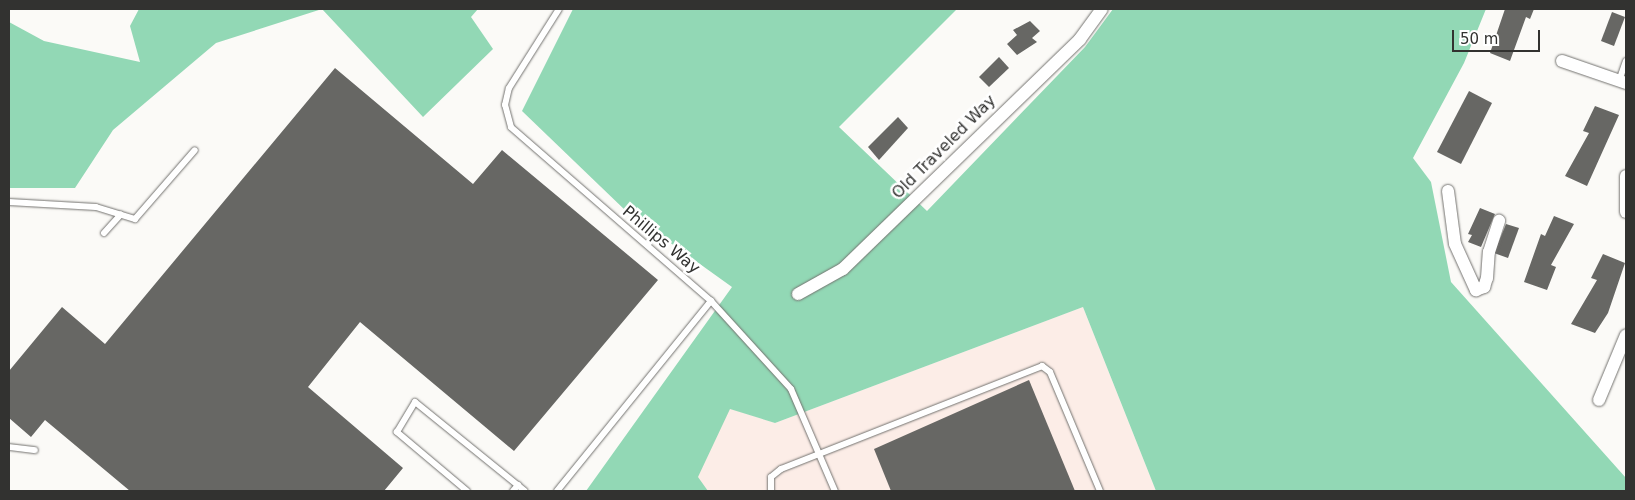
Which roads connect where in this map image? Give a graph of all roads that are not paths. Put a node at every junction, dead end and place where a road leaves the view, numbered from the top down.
1 (559, 9) edge
2 (1102, 9) edge
3 (1562, 61) dead end
4 (1626, 61) edge
5 (1623, 82) edge
6 (194, 150) dead end
7 (1626, 176) edge
8 (1448, 191) dead end
9 (9, 202) edge
10 (1626, 212) edge
11 (121, 214) junction
12 (1499, 221) dead end
13 (104, 233) dead end
14 (798, 294) dead end
15 (711, 301) junction
16 (1626, 335) edge
17 (1599, 400) dead end
18 (9, 447) edge
19 (35, 450) dead end
20 (819, 453) junction
21 (518, 485) junction
22 (467, 491) edge
23 (514, 491) edge
24 (525, 491) edge
25 (558, 491) edge
26 (771, 491) edge
27 (835, 491) edge
28 (1100, 491) edge

1 - 15 lane, Phillips Way
2 - 14 street, Old Traveled Way
3 - 5 street
4 - 5 lane
6 - 11 lane
7 - 10 street
8 - 12 street
9 - 11 lane
11 - 13 lane
15 - 20 lane, Phillips Way
15 - 25 lane
16 - 17 street
18 - 19 lane
20 - 26 lane
20 - 27 lane, Phillips Way
20 - 28 lane
21 - 22 lane
21 - 23 lane
21 - 24 lane

